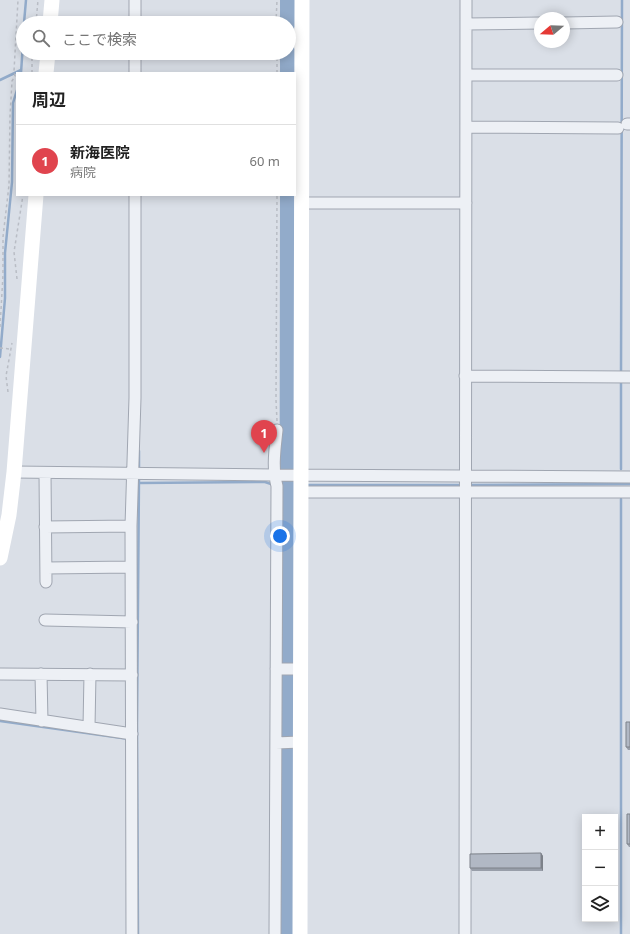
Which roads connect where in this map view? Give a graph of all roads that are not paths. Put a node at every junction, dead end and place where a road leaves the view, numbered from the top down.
1 (52, 0) edge
2 (135, 0) edge
3 (302, 0) edge
4 (466, 0) edge
5 (51, 16) edge
6 (135, 16) edge
7 (617, 22) dead end
8 (534, 23) edge
9 (570, 23) edge
10 (466, 24) junction
11 (47, 60) edge
12 (135, 60) edge
13 (46, 72) edge
14 (135, 72) edge
15 (466, 75) junction
16 (617, 75) dead end
17 (625, 125) edge
18 (466, 127) junction
19 (36, 196) edge
20 (135, 196) edge
21 (302, 203) junction
22 (463, 203) junction
23 (465, 376) junction
24 (624, 377) edge
25 (277, 430) road end
26 (14, 472) junction
27 (45, 473) junction
28 (138, 474) junction
29 (276, 475) junction
30 (297, 475) junction
31 (630, 477) edge
32 (463, 487) junction
33 (301, 492) junction
34 (630, 492) edge
35 (131, 526) junction
36 (45, 527) junction
37 (0, 558) edge
38 (46, 568) junction
39 (131, 568) junction
40 (46, 582) dead end
41 (45, 620) dead end
42 (132, 622) junction
43 (278, 669) junction
44 (297, 669) junction
45 (0, 674) edge
46 (41, 674) junction
47 (90, 674) junction
48 (132, 674) junction
49 (0, 714) edge
50 (42, 720) junction
51 (89, 728) junction
52 (132, 737) junction
53 (296, 742) junction
54 (278, 743) junction
55 (132, 934) edge
56 (275, 934) edge
57 (300, 934) edge
58 (465, 934) edge

1 - 5 street
2 - 6 street
3 - 21 street
4 - 10 street
7 - 9 street
8 - 10 street
10 - 15 street
11 - 13 street
12 - 14 street
15 - 16 street
15 - 18 street
17 - 18 street
18 - 22 street
19 - 26 street
20 - 28 street
21 - 22 street
21 - 30 street
22 - 23 street
23 - 24 street
23 - 32 street
25 - 29 street
26 - 27 street
26 - 37 street
27 - 28 street
27 - 36 street
28 - 29 street
28 - 35 street
29 - 30 street
29 - 43 street
30 - 32 street
30 - 33 street
31 - 32 street
32 - 33 street
32 - 34 street
32 - 58 street
33 - 44 street
35 - 36 street
35 - 39 street
36 - 38 street
38 - 39 street
38 - 40 street
39 - 42 street
41 - 42 street
42 - 48 street
43 - 44 street
43 - 54 street
44 - 53 street
45 - 46 street
46 - 47 street
46 - 50 street
47 - 48 street
47 - 51 street
48 - 52 street
49 - 50 street
50 - 51 street
51 - 52 street
52 - 55 street
53 - 54 street
53 - 57 street
54 - 56 street

